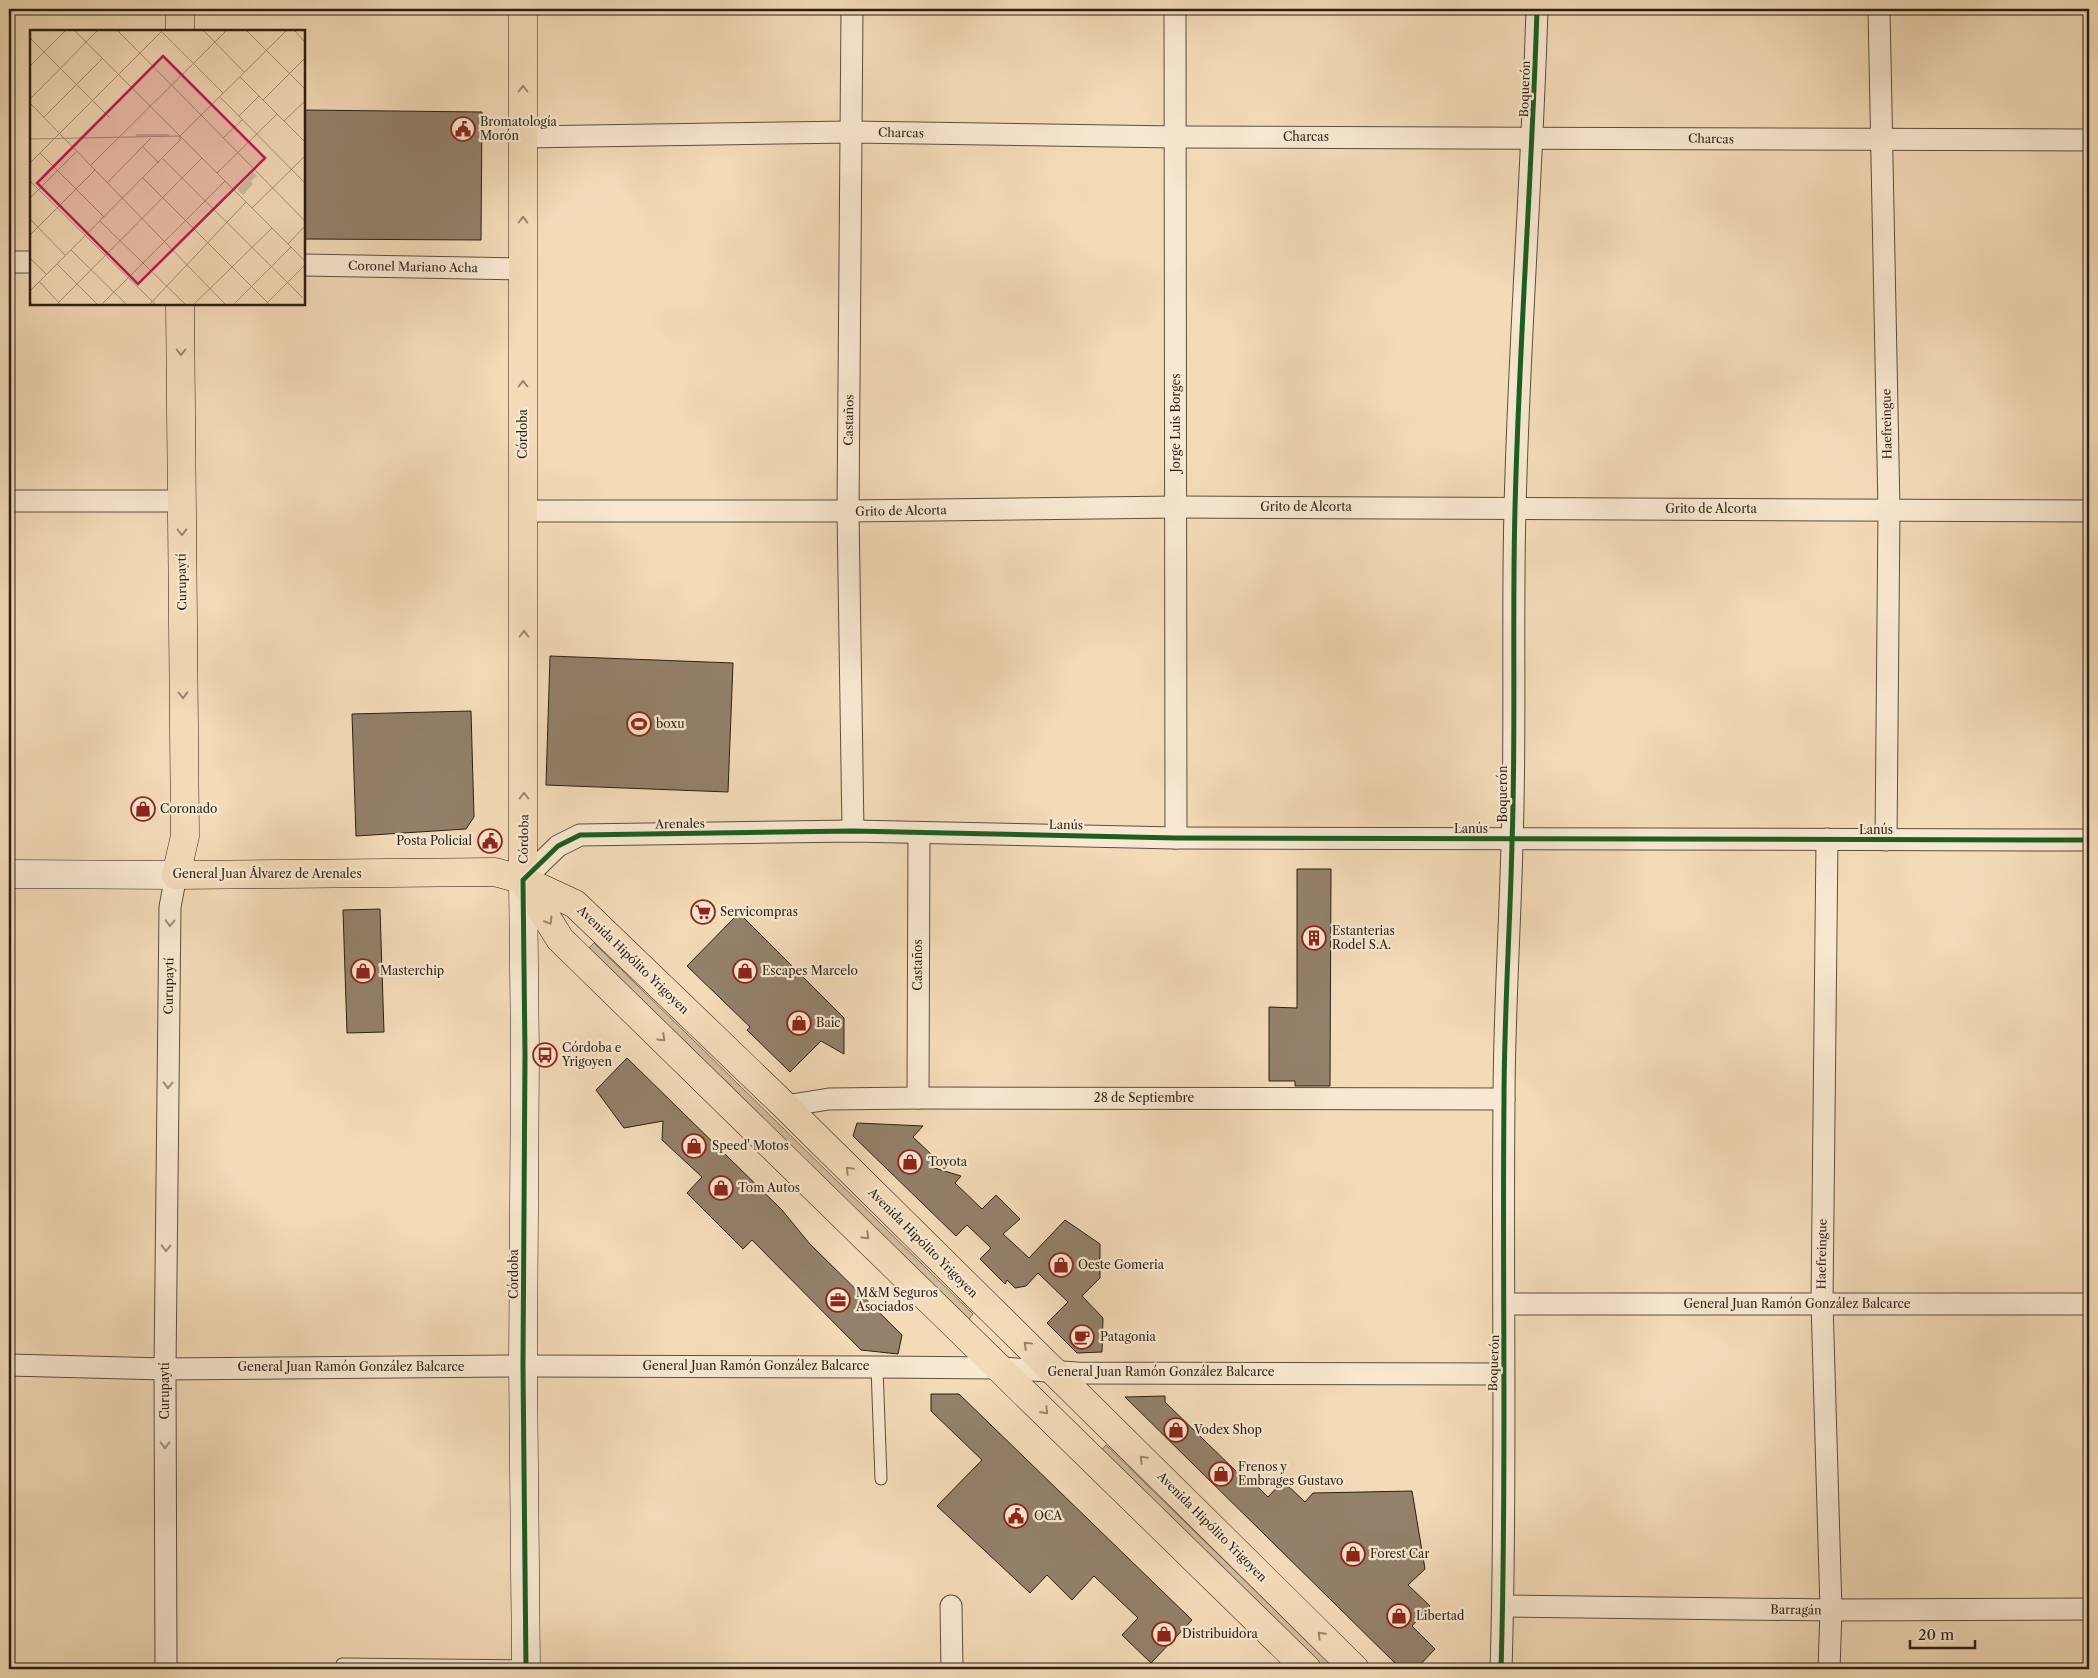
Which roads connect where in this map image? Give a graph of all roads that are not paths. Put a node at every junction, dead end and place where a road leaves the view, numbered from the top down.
1 (180, 9) edge
2 (523, 9) edge
3 (852, 9) edge
4 (1175, 9) edge
5 (1537, 9) edge
6 (1879, 9) edge
7 (180, 30) edge
8 (852, 132) junction
9 (523, 137) junction
10 (1176, 137) junction
11 (1533, 137) junction
12 (2089, 140) edge
13 (1882, 141) junction
14 (9, 262) edge
15 (30, 262) edge
16 (305, 265) edge
17 (523, 269) junction
18 (180, 305) edge
19 (9, 501) edge
20 (182, 501) junction
21 (1176, 506) junction
22 (1515, 508) junction
23 (1889, 509) junction
24 (524, 511) junction
25 (848, 511) junction
26 (2089, 511) edge
27 (853, 831) junction
28 (919, 833) junction
29 (1176, 838) junction
30 (1513, 839) junction
31 (1827, 840) junction
32 (1886, 840) junction
33 (2089, 840) edge
34 (9, 874) edge
35 (176, 874) junction
36 (523, 880) junction
37 (918, 1098) junction
38 (1504, 1099) junction
39 (785, 1106) junction
40 (1822, 1303) junction
41 (1506, 1304) junction
42 (2089, 1304) edge
43 (9, 1365) edge
44 (523, 1366) junction
45 (877, 1366) junction
46 (1002, 1368) junction
47 (164, 1369) junction
48 (1056, 1373) junction
49 (1503, 1374) junction
50 (881, 1480) dead end
51 (951, 1606) dead end
52 (1503, 1606) junction
53 (2089, 1609) edge
54 (1831, 1610) junction
55 (342, 1664) dead end
56 (526, 1668) edge
57 (166, 1669) edge
58 (952, 1669) edge
59 (1307, 1669) edge
60 (1356, 1669) edge
61 (1501, 1669) edge
62 (1829, 1669) edge

1 - 7 main road
9 -> 2 main road, Córdoba
3 - 8 street, Castaños
4 - 10 street, Jorge Luis Borges
5 - 11 street, Boquerón
6 - 13 street, Haefreingue
8 - 9 street, Charcas
8 - 10 street, Charcas
8 - 25 street, Castaños
17 -> 9 main road, Córdoba
10 - 11 street, Charcas
10 - 21 street, Jorge Luis Borges
11 - 13 street, Charcas
11 - 22 street, Boquerón
12 - 13 street, Charcas
13 - 23 street, Haefreingue
14 - 15 street
16 - 17 street, Coronel Mariano Acha
24 -> 17 main road, Córdoba
18 -> 20 main road, Curupaytí
19 - 20 street
20 -> 35 main road, Curupaytí
21 - 22 street, Grito de Alcorta
21 - 25 street, Grito de Alcorta
21 - 29 street, Jorge Luis Borges
22 - 23 street, Grito de Alcorta
22 - 30 street, Boquerón
23 - 26 street, Grito de Alcorta
23 - 32 street, Haefreingue
24 - 25 street, Grito de Alcorta
36 -> 24 main road, Córdoba
25 - 27 street, Castaños
27 - 28 street, Lanús
27 - 36 street, Arenales
28 - 29 street, Lanús
28 - 37 street, Castaños
29 - 30 street, Lanús
30 - 31 street, Lanús
30 - 38 street, Boquerón
31 - 32 street, Lanús
31 - 40 street, Haefreingue
32 - 33 street, Lanús
34 - 35 street, General Juan Álvarez de Arenales
35 - 36 main road, General Juan Álvarez de Arenales
35 -> 47 street, Curupaytí
36 - 39 main road, Avenida Hipólito Yrigoyen
36 - 44 street, Córdoba
36 -> 46 main road
37 - 38 street, 28 de Septiembre
37 - 39 street, 28 de Septiembre
38 - 41 street, Boquerón
48 -> 39 main road, Avenida Hipólito Yrigoyen
40 - 41 street, General Juan Ramón González Balcarce
40 - 42 street, General Juan Ramón González Balcarce
40 - 54 street, Haefreingue
41 - 49 street, Boquerón
43 - 47 street, General Juan Ramón González Balcarce
44 - 45 street, General Juan Ramón González Balcarce
44 - 47 street, General Juan Ramón González Balcarce
44 - 56 street, Córdoba
45 - 46 street, General Juan Ramón González Balcarce
45 - 50 lane
46 - 48 street, General Juan Ramón González Balcarce
46 -> 59 main road
47 -> 57 street, Curupaytí
48 - 49 street, General Juan Ramón González Balcarce
60 -> 48 main road, Avenida Hipólito Yrigoyen
49 - 52 street, Boquerón
51 - 58 street
52 - 54 street, Barragán
52 - 61 street, Boquerón
53 - 54 street, Barragán
54 - 62 street, Haefreingue
55 - 56 lane

